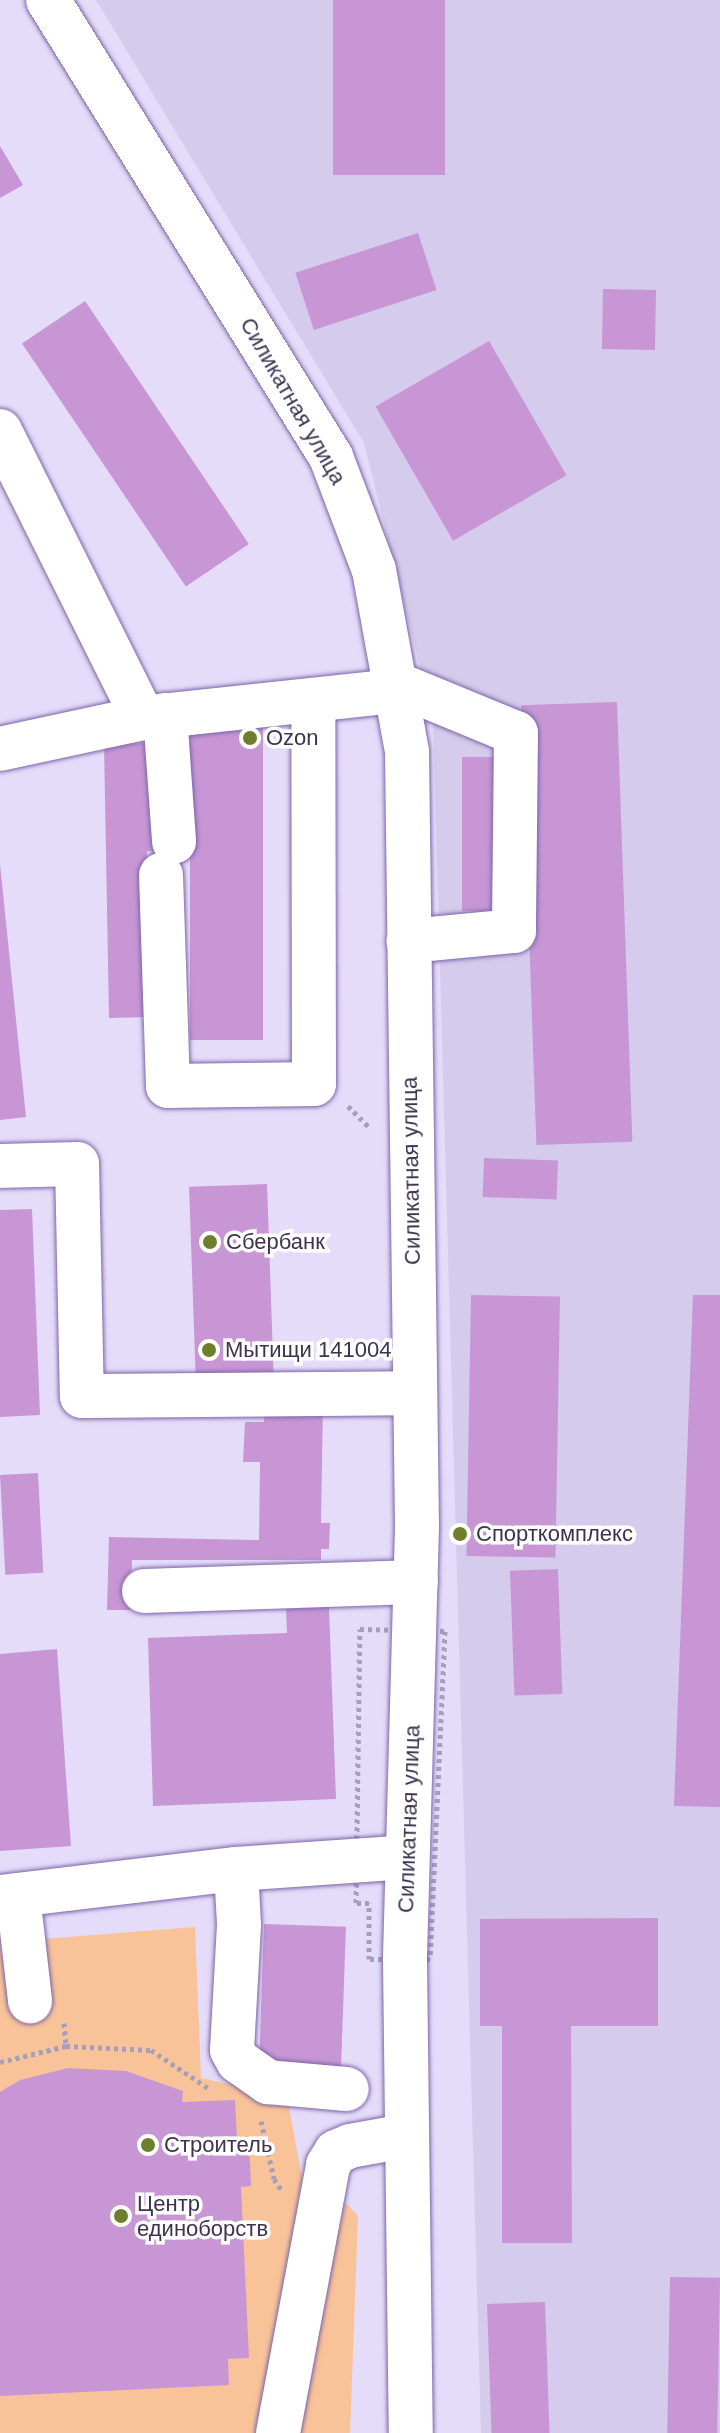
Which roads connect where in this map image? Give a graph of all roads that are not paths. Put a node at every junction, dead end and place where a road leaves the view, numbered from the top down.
1 (48, 0) edge
2 (0, 431) edge
3 (393, 687) junction
4 (313, 700) junction
5 (154, 717) junction
6 (0, 749) edge
7 (408, 941) junction
8 (0, 1166) edge
9 (415, 1393) junction
10 (416, 1582) junction
11 (144, 1591) dead end
12 (407, 1857) junction
13 (236, 1869) junction
14 (9, 1896) edge
15 (30, 2001) dead end
16 (347, 2089) dead end
17 (405, 2136) junction
18 (278, 2433) edge
19 (411, 2433) edge

1 - 3 street, Силикатная улица
2 - 5 street
3 - 4 street
3 - 7 street, Силикатная улица
3 - 7 street
4 - 5 street
4 - 5 street
5 - 6 street
7 - 9 street, Силикатная улица
8 - 9 street
9 - 10 street, Силикатная улица
10 - 11 street
10 - 12 street, Силикатная улица
12 - 13 street
12 - 17 street, Силикатная улица
13 - 14 street
13 - 16 street
14 - 15 street
17 - 18 street
17 - 19 street, Силикатная улица

